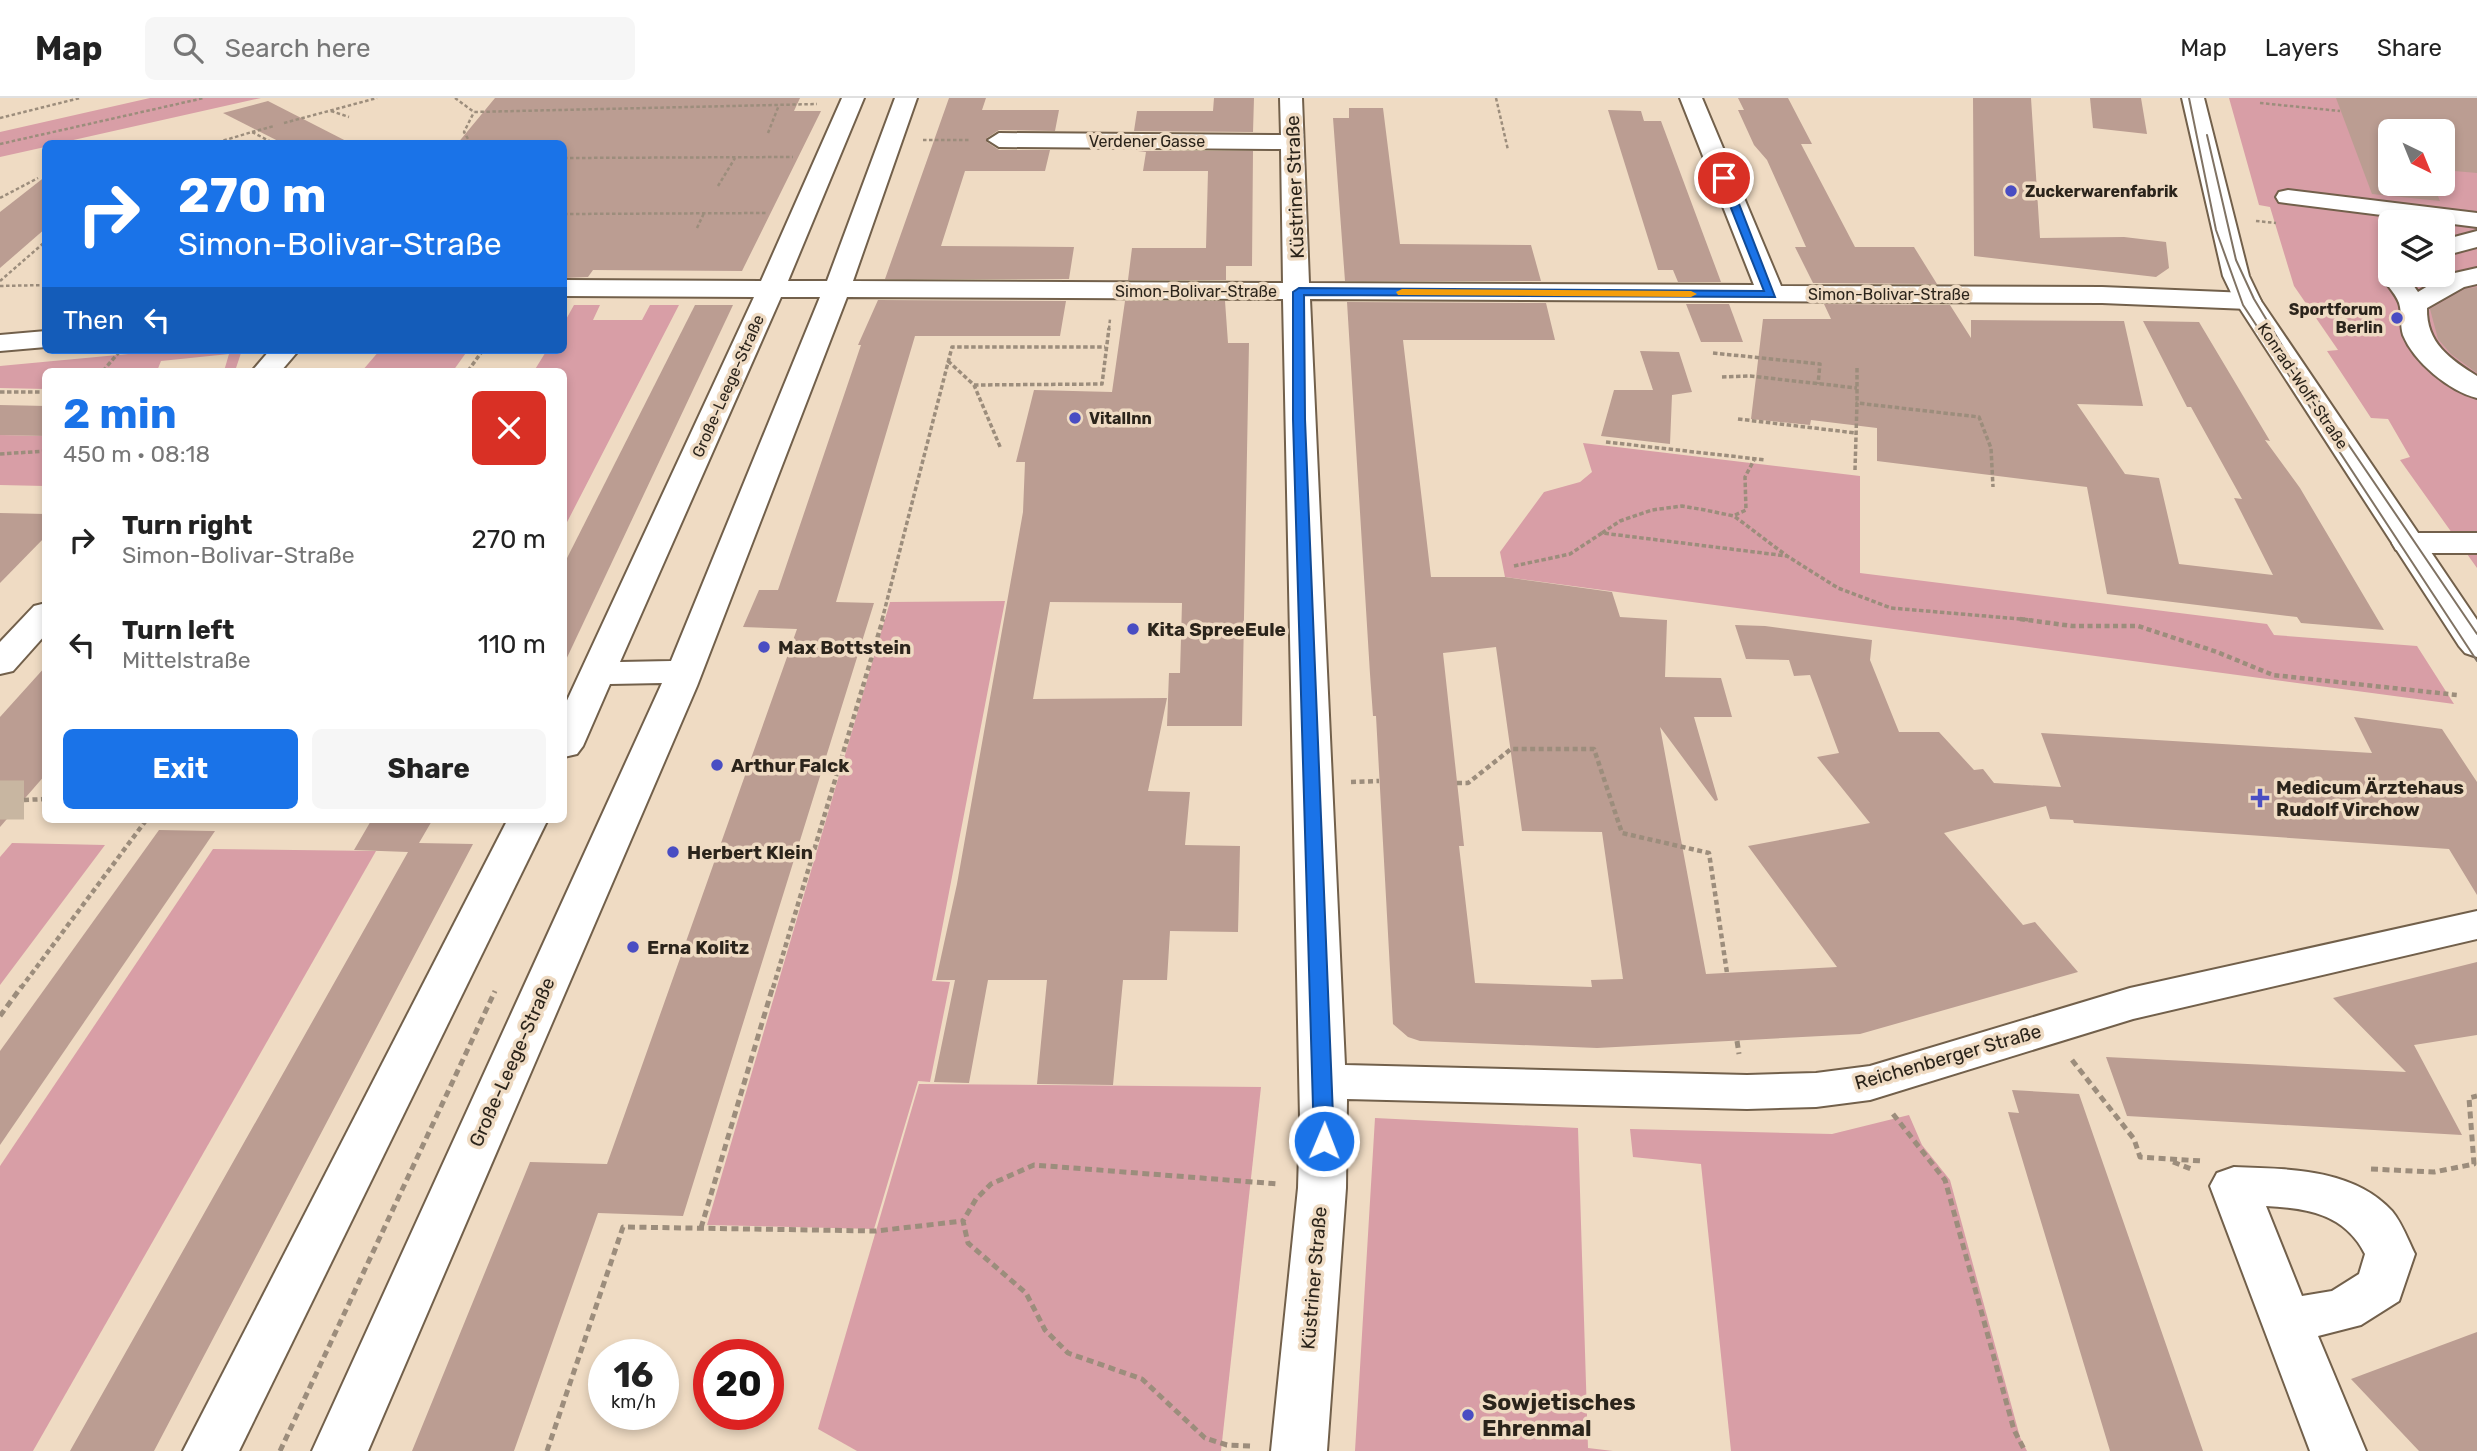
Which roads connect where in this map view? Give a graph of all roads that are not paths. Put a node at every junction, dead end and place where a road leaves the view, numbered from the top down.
1 (906, 98) edge
2 (1292, 98) edge
3 (1691, 98) edge
4 (2193, 98) edge
5 (851, 101) edge
6 (999, 140) road end
7 (1294, 142) junction
8 (2288, 197) dead end
9 (2477, 220) edge
10 (2477, 239) edge
11 (2455, 245) edge
12 (2477, 276) edge
13 (2402, 287) edge
14 (567, 288) edge
15 (770, 289) junction
16 (836, 289) junction
17 (1299, 292) junction
18 (1771, 294) junction
19 (2248, 301) junction
20 (2414, 305) junction
21 (42, 339) edge
22 (0, 344) edge
23 (281, 354) edge
24 (269, 368) edge
25 (2477, 389) edge
26 (2408, 543) junction
27 (2477, 543) edge
28 (42, 619) edge
29 (2477, 646) edge
30 (22, 647) edge
31 (684, 672) junction
32 (599, 673) junction
33 (567, 740) edge
34 (526, 823) edge
35 (2477, 925) edge
36 (1323, 1081) junction
37 (2286, 1320) junction
38 (1299, 1450) edge
39 (211, 1451) edge
40 (340, 1451) edge
41 (2338, 1451) edge

1 - 16 street, Große-Leege-Straße
2 - 7 street, Küstriner Straße
3 - 18 street
4 - 19 street, Konrad-Wolf-Straße
5 - 15 street, Große-Leege-Straße
6 - 7 street, Verdener Gasse
7 - 17 street, Küstriner Straße
8 - 9 street
10 - 11 street
12 - 20 street
13 - 20 street
14 - 15 street, Simon-Bolivar-Straße
15 - 16 street, Simon-Bolivar-Straße
15 - 32 street, Große-Leege-Straße
16 - 17 street, Simon-Bolivar-Straße
16 - 31 street, Große-Leege-Straße
17 - 18 street, Simon-Bolivar-Straße
17 - 36 street, Küstriner Straße
18 - 19 street, Simon-Bolivar-Straße
19 - 26 street, Konrad-Wolf-Straße
20 - 25 street
21 - 22 street
23 - 24 street
26 - 27 street
26 - 29 street, Konrad-Wolf-Straße
28 - 30 street
31 - 32 street
31 - 40 street, Große-Leege-Straße
32 - 33 street, Große-Leege-Straße
34 - 39 street
35 - 36 street, Reichenberger Straße
36 - 38 street, Küstriner Straße
37 - 37 street
37 - 41 street

